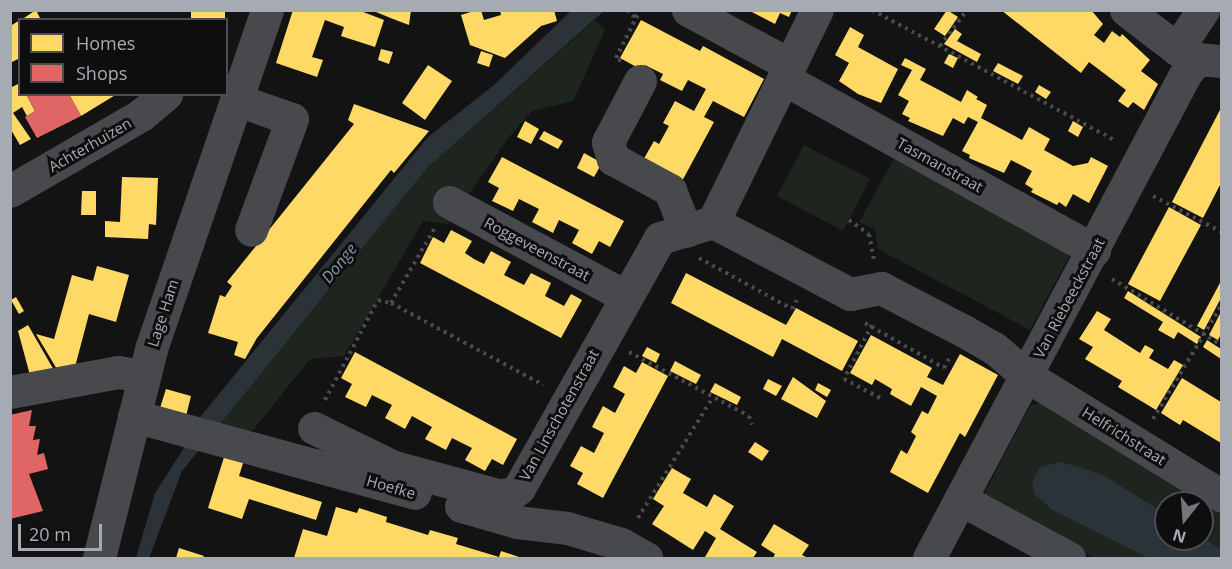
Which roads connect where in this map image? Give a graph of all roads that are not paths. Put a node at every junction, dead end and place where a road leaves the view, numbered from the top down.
1 (267, 10) edge
2 (688, 10) edge
3 (818, 10) edge
4 (1126, 10) edge
5 (1203, 10) edge
6 (1199, 56) edge
7 (788, 72) junction
8 (237, 80) edge
9 (640, 81) dead end
10 (164, 96) edge
11 (10, 191) edge
12 (449, 202) road end
13 (700, 227) junction
14 (251, 230) dead end
15 (1090, 257) junction
16 (625, 296) junction
17 (144, 376) junction
18 (1028, 376) junction
19 (10, 392) edge
20 (134, 416) junction
21 (314, 428) road end
22 (1221, 495) edge
23 (960, 499) junction
24 (531, 505) dead end
25 (567, 528) junction
26 (634, 551) edge
27 (99, 558) edge
28 (928, 558) edge
29 (1069, 558) edge

1 - 8 street, Lage Ham
2 - 7 street, Tasmanstraat
3 - 7 street
4 - 6 street
5 - 6 street, Van Riebeeckstraat
6 - 15 street, Van Riebeeckstraat
7 - 13 street
7 - 15 street, Tasmanstraat
8 - 14 street
8 - 17 street, Lage Ham
9 - 13 street
10 - 11 street, Achterhuizen
12 - 16 street, Roggeveenstraat
13 - 16 street, Van Linschotenstraat
13 - 18 street, Helfrichstraat
15 - 18 street, Van Riebeeckstraat
16 - 21 street, Van Linschotenstraat
17 - 19 street
17 - 20 street, Lage Ham
18 - 22 street, Helfrichstraat
18 - 23 street, Van Riebeeckstraat
20 - 25 street, Hoefke
20 - 27 street, Lage Ham
23 - 28 street, Van Riebeeckstraat
23 - 29 street
24 - 25 street
25 - 26 street, Hoefke

